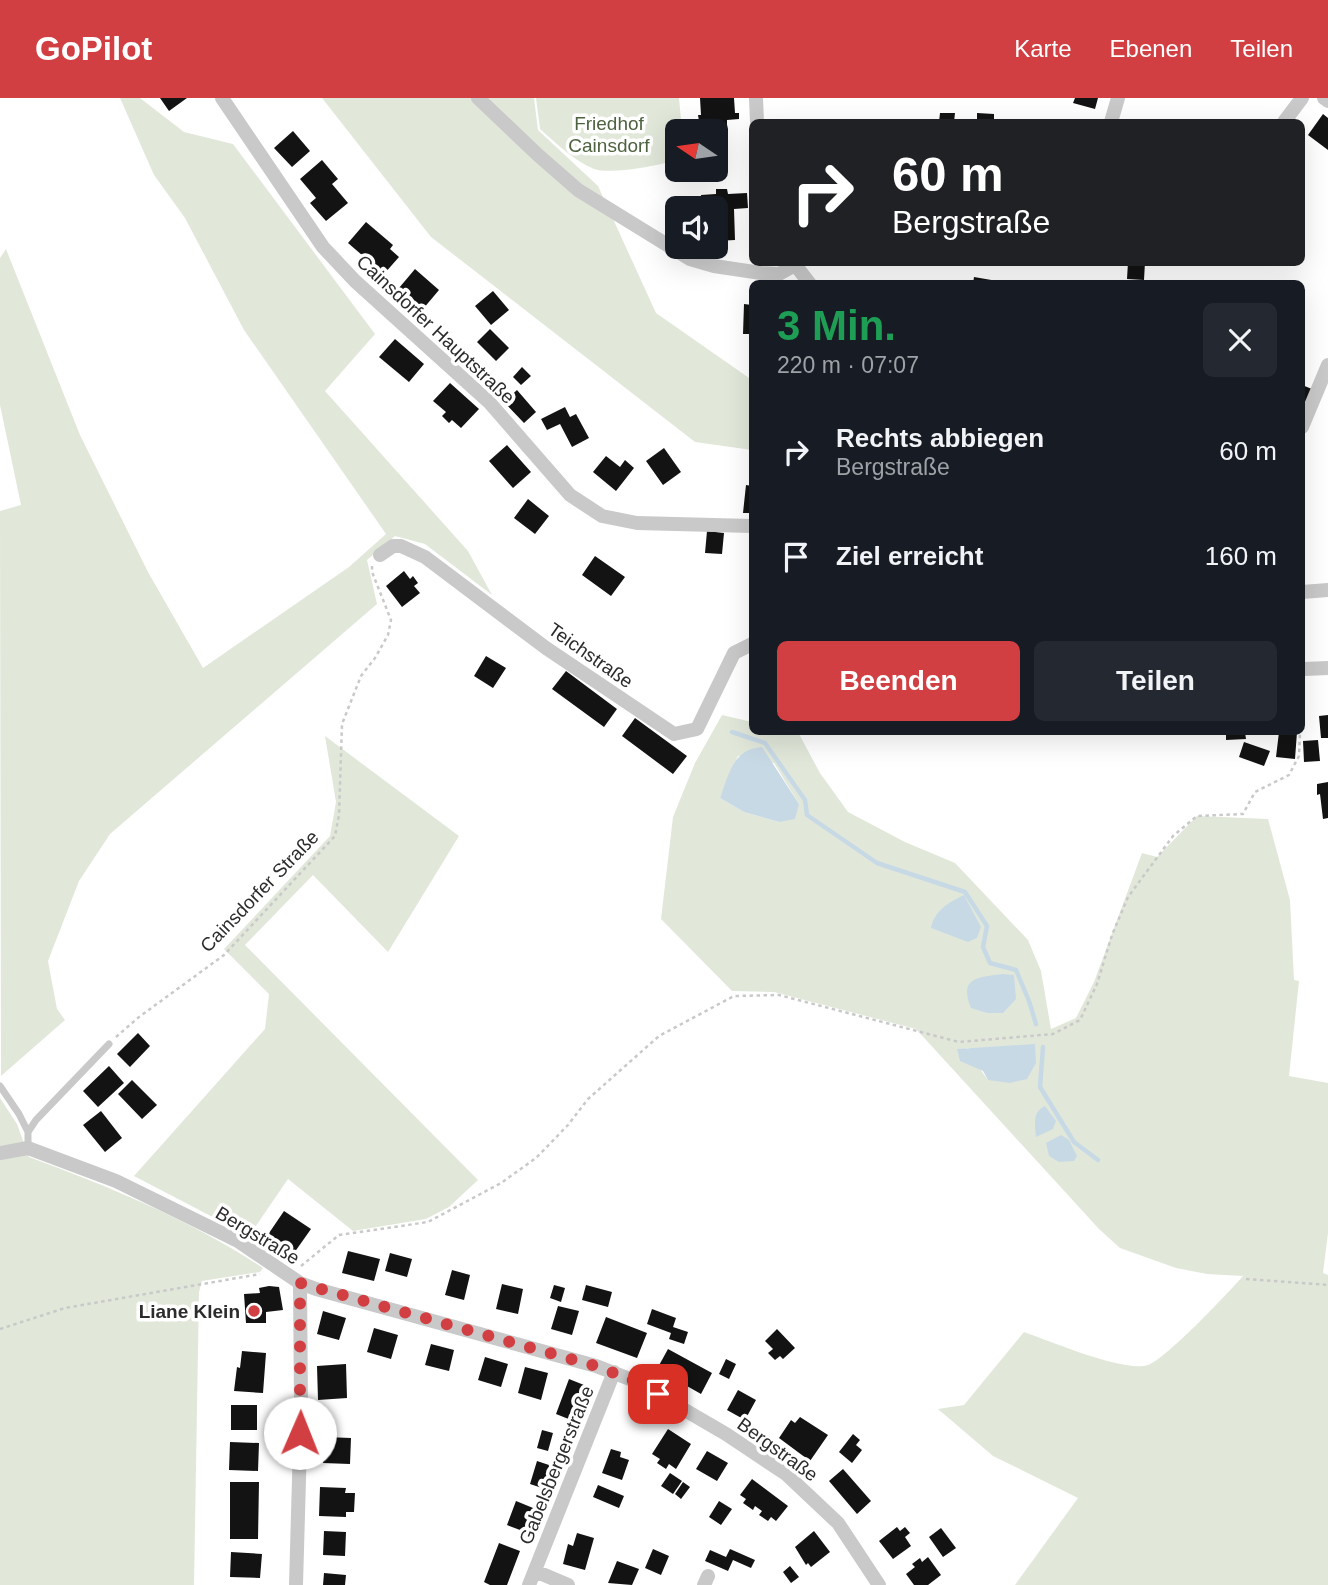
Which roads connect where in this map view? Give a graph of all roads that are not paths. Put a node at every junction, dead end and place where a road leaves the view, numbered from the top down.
1 (222, 98) edge
2 (478, 98) edge
3 (756, 98) edge
4 (1118, 98) edge
5 (1302, 98) edge
6 (757, 119) edge
7 (1112, 119) edge
8 (1286, 119) edge
9 (791, 266) edge
10 (796, 266) edge
11 (807, 280) edge
12 (1328, 365) edge
13 (1305, 420) edge
14 (749, 526) edge
15 (380, 555) road end
16 (1328, 590) edge
17 (1305, 592) edge
18 (749, 646) edge
19 (1328, 668) edge
20 (1305, 669) edge
21 (109, 1044) road end
22 (0, 1086) edge
23 (28, 1132) junction
24 (28, 1148) junction
25 (0, 1153) edge
26 (296, 1280) junction
27 (614, 1372) junction
28 (532, 1578) edge
29 (296, 1585) edge
30 (568, 1585) edge
31 (879, 1585) edge

1 - 14 street, Cainsdorfer Hauptstraße
2 - 9 street
3 - 6 street
4 - 7 street
5 - 8 street
10 - 11 street
12 - 13 street
15 - 18 street, Teichstraße
16 - 17 street
19 - 20 street
21 - 23 lane
22 - 23 lane
23 - 24 lane
24 - 25 street
24 - 26 street, Bergstraße
26 - 27 street, Bergstraße
26 - 29 street
27 - 28 street, Gabelsbergerstraße
27 - 31 street, Bergstraße
28 - 30 street, Gabelsbergerstraße

